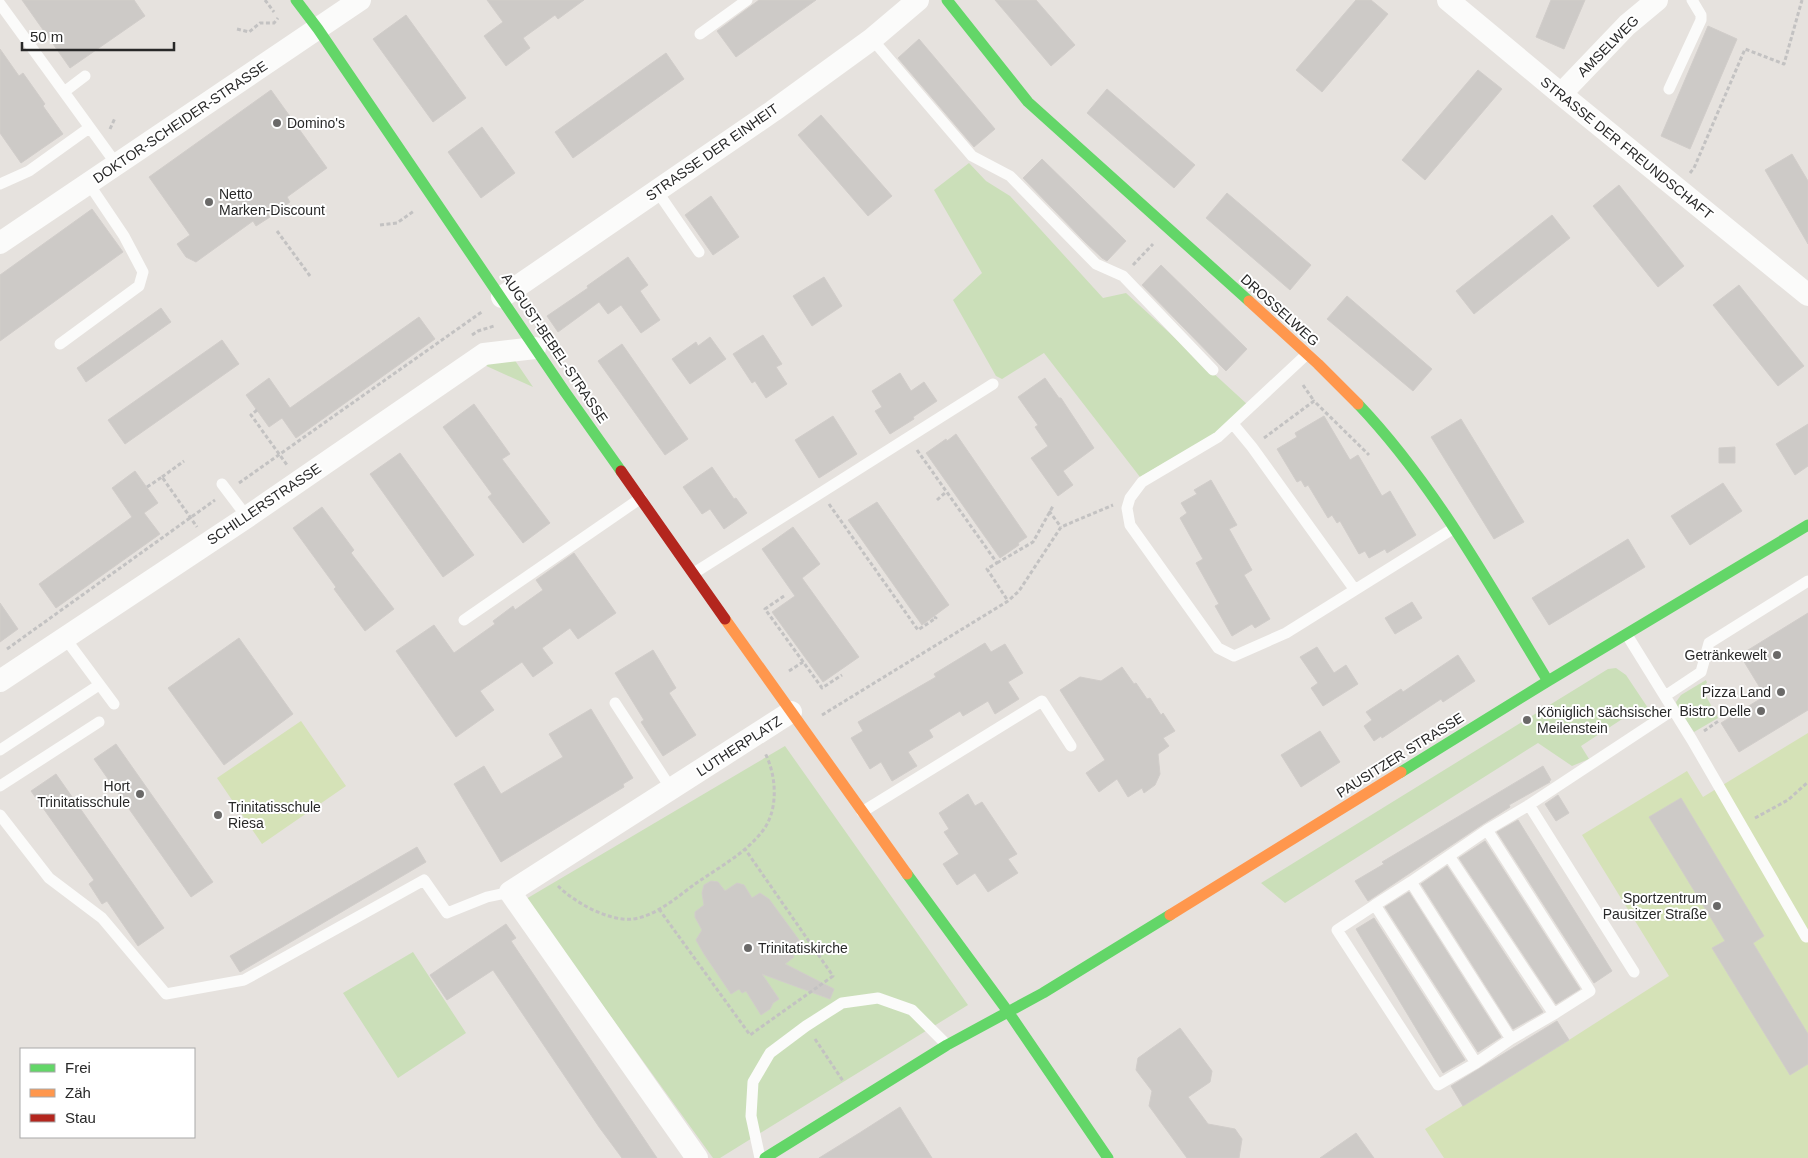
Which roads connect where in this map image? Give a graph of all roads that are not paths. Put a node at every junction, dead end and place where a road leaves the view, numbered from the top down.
1 (296, 0) edge
2 (360, 0) edge
3 (747, 0) edge
4 (918, 0) edge
5 (947, 0) edge
6 (1448, 0) edge
7 (1657, 0) edge
8 (1692, 0) edge
9 (0, 4) edge
10 (318, 29) junction
11 (700, 34) dead end
12 (872, 38) junction
13 (85, 76) dead end
14 (1669, 89) dead end
15 (64, 92) junction
16 (1561, 94) junction
17 (89, 128) junction
18 (117, 165) junction
19 (0, 184) edge
20 (89, 184) junction
21 (657, 190) junction
22 (0, 243) edge
23 (699, 252) dead end
24 (1808, 295) edge
25 (494, 303) junction
26 (60, 344) dead end
27 (535, 348) junction
28 (1308, 354) junction
29 (1213, 370) dead end
30 (993, 384) dead end
31 (1233, 424) junction
32 (225, 488) road end
33 (641, 498) junction
34 (247, 517) junction
35 (1808, 525) edge
36 (1454, 528) junction
37 (694, 573) junction
38 (1808, 581) edge
39 (1355, 590) junction
40 (464, 620) dead end
41 (1627, 635) junction
42 (65, 638) junction
43 (1548, 680) junction
44 (0, 681) edge
45 (99, 685) junction
46 (1665, 696) junction
47 (615, 703) dead end
48 (114, 704) dead end
49 (1673, 710) junction
50 (797, 719) junction
51 (100, 722) dead end
52 (1071, 746) dead end
53 (0, 750) edge
54 (0, 786) edge
55 (672, 790) junction
56 (1529, 805) junction
57 (862, 812) junction
58 (0, 815) edge
59 (1488, 830) junction
60 (1450, 856) junction
61 (1412, 882) junction
62 (510, 892) junction
63 (1375, 905) junction
64 (1806, 937) dead end
65 (1634, 972) dead end
66 (1009, 1013) junction
67 (1554, 1014) junction
68 (1512, 1039) junction
69 (947, 1046) junction
70 (1476, 1063) junction
71 (697, 1158) edge
72 (760, 1158) edge
73 (765, 1158) edge
74 (1108, 1158) edge

1 - 10 street, AUGUST-BEBEL-STRASSE
2 - 10 street, DOKTOR-SCHEIDER-STRASSE
3 - 11 lane
4 - 12 street, STRASSE DER EINHEIT
5 - 28 street, DROSSELWEG
6 - 16 street, STRASSE DER FREUNDSCHAFT
7 - 16 street, AMSELWEG
8 - 14 lane
9 - 15 lane
10 - 18 street, DOKTOR-SCHEIDER-STRASSE
10 - 25 street, AUGUST-BEBEL-STRASSE
12 - 21 street, STRASSE DER EINHEIT
12 - 29 lane
13 - 15 lane
15 - 17 lane
16 - 24 street, STRASSE DER FREUNDSCHAFT
17 - 18 lane
17 - 19 lane
18 - 20 street, DOKTOR-SCHEIDER-STRASSE
20 - 22 street, DOKTOR-SCHEIDER-STRASSE
20 - 26 lane
21 - 23 lane
21 - 25 street, STRASSE DER EINHEIT
25 - 27 street, AUGUST-BEBEL-STRASSE
27 - 33 street, AUGUST-BEBEL-STRASSE
27 - 34 street, SCHILLERSTRASSE
28 - 31 lane
28 - 36 street, DROSSELWEG
30 - 37 lane
31 - 39 lane
31 - 39 lane
32 - 34 lane
33 - 37 street, AUGUST-BEBEL-STRASSE
33 - 40 lane
34 - 42 street, SCHILLERSTRASSE
35 - 41 street, PAUSITZER STRASSE
36 - 39 lane
36 - 43 street, DROSSELWEG
37 - 50 street, AUGUST-BEBEL-STRASSE
38 - 46 lane
41 - 43 street, PAUSITZER STRASSE
41 - 46 lane
42 - 44 street, SCHILLERSTRASSE
42 - 45 lane
43 - 66 street, PAUSITZER STRASSE
45 - 48 lane
45 - 53 lane
46 - 49 lane
47 - 55 lane
49 - 56 lane
49 - 64 lane
50 - 55 street, LUTHERPLATZ
50 - 57 street, LUTHERPLATZ
51 - 54 lane
52 - 57 lane
55 - 62 street, LUTHERPLATZ
56 - 59 lane
56 - 65 lane
57 - 66 street, LUTHERPLATZ
58 - 62 lane
59 - 60 lane
59 - 67 lane
60 - 61 lane
60 - 67 lane
61 - 63 lane
61 - 68 lane
62 - 71 street
63 - 70 lane
63 - 70 lane
66 - 69 street
66 - 74 street, LUTHERPLATZ
67 - 68 lane
68 - 70 lane
69 - 72 lane
69 - 73 street

